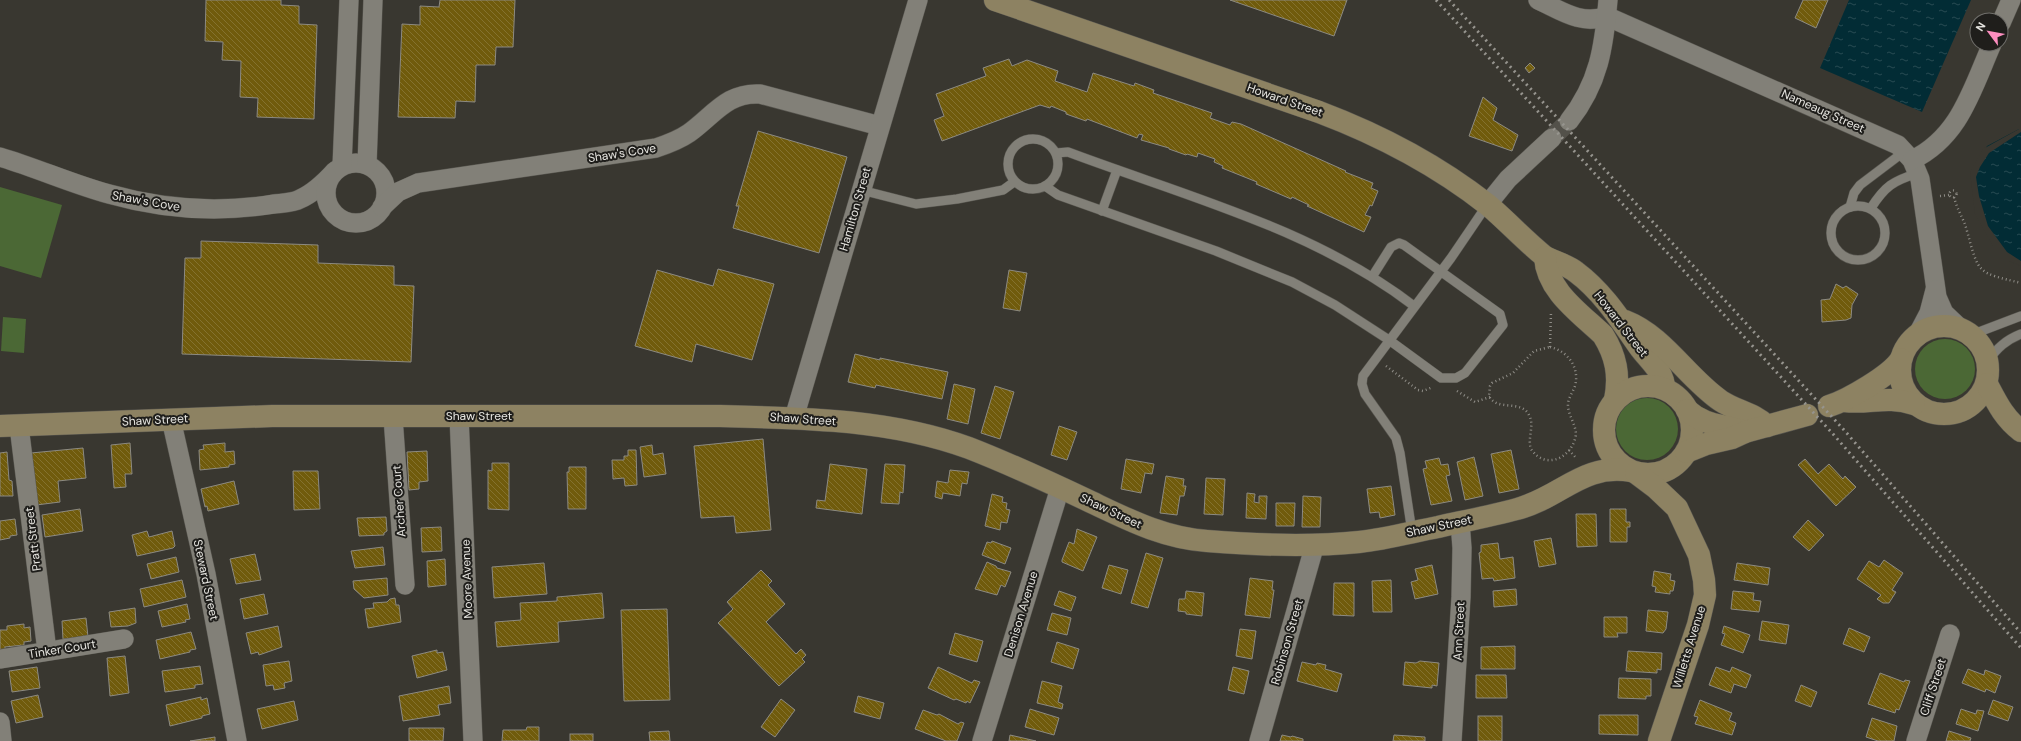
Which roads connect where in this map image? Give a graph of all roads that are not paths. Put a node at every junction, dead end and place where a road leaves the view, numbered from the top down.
1 (350, 0) edge
2 (373, 0) edge
3 (918, 0) edge
4 (995, 0) edge
5 (1538, 0) edge
6 (1594, 0) edge
7 (2011, 0) edge
8 (1607, 8) edge
9 (2006, 12) edge
10 (1988, 52) edge
11 (1569, 121) tunnel mouth
12 (880, 126) junction
13 (1552, 138) tunnel mouth
14 (1056, 153) junction
15 (0, 157) edge
16 (1912, 162) junction
17 (339, 168) junction
18 (374, 170) junction
19 (1117, 170) junction
20 (1014, 182) junction
21 (418, 183) junction
22 (1045, 186) junction
23 (861, 190) junction
24 (298, 200) junction
25 (1487, 205) junction
26 (382, 207) junction
27 (1850, 207) junction
28 (1871, 208) junction
29 (1102, 211) junction
30 (338, 216) junction
31 (1545, 257) junction
32 (1442, 271) junction
33 (1372, 276) junction
34 (1935, 290) junction
35 (1414, 306) junction
36 (2021, 316) edge
37 (1620, 319) junction
38 (1967, 332) junction
39 (1918, 334) junction
40 (2021, 334) edge
41 (1389, 340) junction
42 (1901, 359) junction
43 (1988, 361) junction
44 (1987, 384) junction
45 (1664, 388) junction
46 (1615, 400) junction
47 (1914, 404) junction
48 (1687, 410) junction
49 (1807, 414) dead end
50 (1954, 414) junction
51 (459, 416) junction
52 (393, 417) junction
53 (794, 418) junction
54 (171, 420) junction
55 (10, 426) edge
56 (1767, 426) junction
57 (1604, 428) junction
58 (2016, 428) edge
59 (1745, 432) junction
60 (1683, 456) junction
61 (1576, 471) junction
62 (1634, 472) junction
63 (1060, 488) junction
64 (1677, 508) junction
65 (1460, 522) junction
66 (1412, 532) junction
67 (1315, 544) junction
68 (405, 585) dead end
69 (1950, 634) dead end
70 (124, 639) dead end
71 (47, 652) junction
72 (0, 659) edge
73 (0, 722) edge
74 (2, 741) edge
75 (237, 741) edge
76 (474, 741) edge
77 (982, 741) edge
78 (1259, 741) edge
79 (1452, 741) edge
80 (1659, 741) edge
81 (1916, 741) edge

1 - 17 street
2 - 18 street
3 - 12 street, Hamilton Street
4 - 25 street, Howard Street
5 - 8 street
6 - 8 street
7 - 9 street
8 - 11 street
8 - 16 street, Nameaug Street
10 - 16 street
12 - 21 street, Shaw's Cove
12 - 23 street, Hamilton Street
13 - 25 street
14 - 19 lane
14 - 20 lane
14 - 22 lane
15 - 24 street, Shaw's Cove
16 - 27 lane
16 - 28 lane
16 - 34 street
17 - 18 street
17 - 24 street, Shaw's Cove
17 - 30 street
18 - 21 street, Shaw's Cove
18 - 26 street
19 - 29 lane
19 - 33 lane
20 - 22 lane
20 - 23 lane
21 - 26 street, Shaw's Cove
22 - 29 lane
23 - 53 street, Hamilton Street
24 - 30 street, Shaw's Cove
25 - 31 street, Howard Street
25 - 32 lane
26 - 30 street
27 - 28 lane
27 - 28 lane
29 - 41 lane
31 - 37 street, Howard Street
31 - 46 street, Howard Street
32 - 33 lane
32 - 35 lane
32 - 41 lane
33 - 35 lane
34 - 38 street
34 - 39 street
35 - 41 lane
36 - 38 lane
37 - 45 street, Howard Street
37 - 56 street
38 - 39 street
38 - 43 street
39 - 42 street
40 - 43 lane
41 - 66 lane
42 - 47 street
42 - 47 street
43 - 44 street
44 - 50 street
44 - 58 street
45 - 46 street
45 - 48 street
46 - 57 street
47 - 50 street
48 - 59 street
48 - 60 street
49 - 56 street
50 - 58 street
51 - 52 street, Shaw Street
51 - 53 street, Shaw Street
51 - 76 street, Moore Avenue
52 - 54 street, Shaw Street
52 - 68 street, Archer Court
53 - 63 street, Shaw Street
54 - 55 street, Shaw Street
54 - 75 street, Steward Street
55 - 71 street, Pratt Street
56 - 59 street
57 - 61 street, Shaw Street
57 - 62 street
59 - 60 street
60 - 62 street
60 - 64 street, Willetts Avenue
61 - 62 street, Shaw Street
61 - 65 street, Shaw Street
62 - 64 street, Willetts Avenue
63 - 67 street, Shaw Street
63 - 77 street, Denison Avenue
64 - 80 street, Willetts Avenue
65 - 66 street, Shaw Street
65 - 79 street, Ann Street
66 - 67 street, Shaw Street
67 - 78 street, Robinson Street
69 - 81 street, Cliff Street
70 - 71 street, Tinker Court
71 - 72 street, Tinker Court
73 - 74 street

